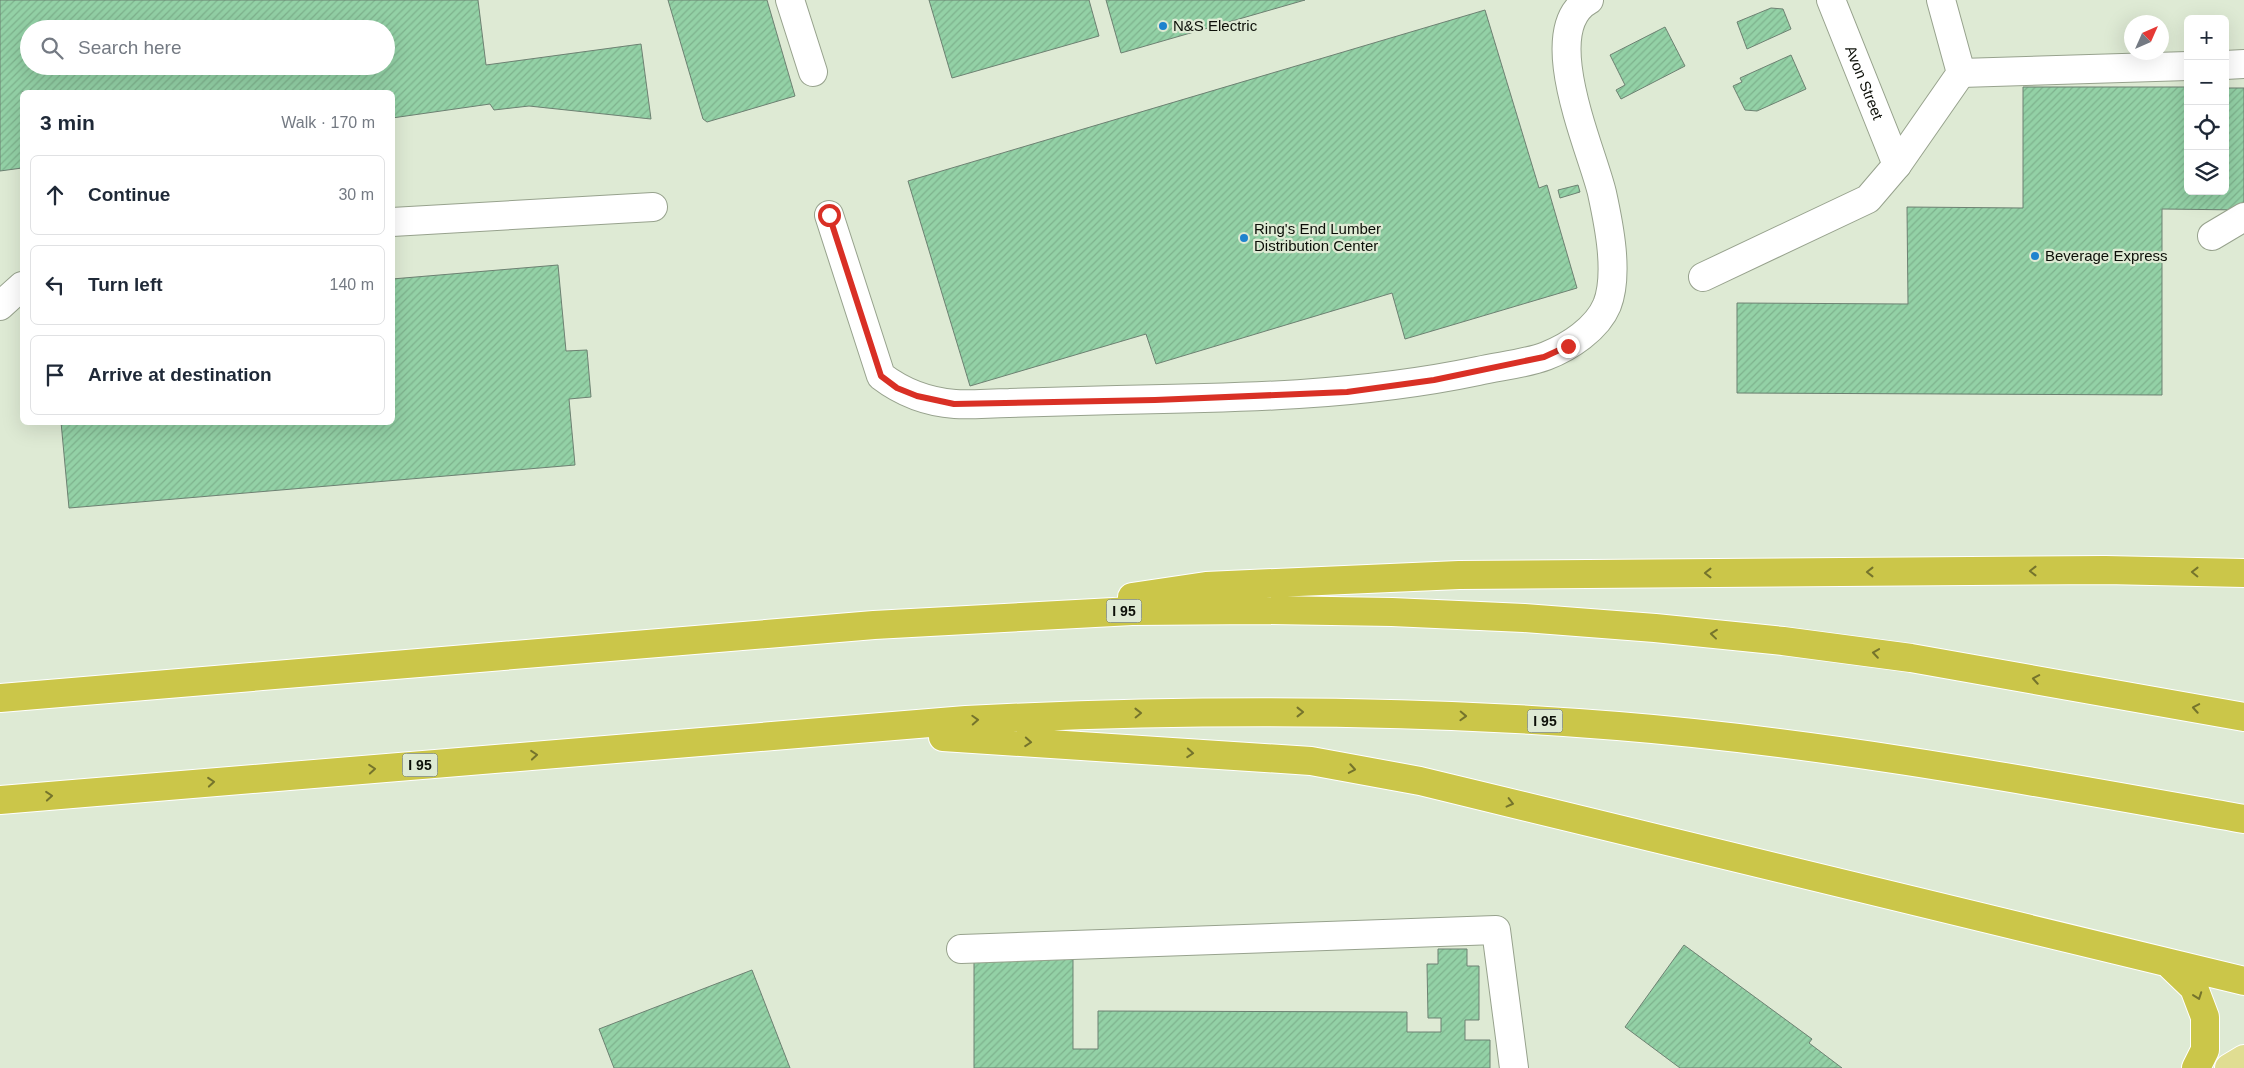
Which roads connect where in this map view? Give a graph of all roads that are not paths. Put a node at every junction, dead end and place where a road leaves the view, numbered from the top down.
1 (790, 0) edge
2 (1589, 0) edge
3 (1831, 0) edge
4 (1941, 0) edge
5 (2244, 64) edge
6 (2229, 65) edge
7 (2184, 66) edge
8 (813, 72) dead end
9 (1961, 73) junction
10 (1897, 165) junction
11 (653, 207) dead end
12 (829, 215) dead end
13 (2244, 217) edge
14 (395, 222) edge
15 (2212, 236) dead end
16 (1703, 277) dead end
17 (20, 288) edge
18 (0, 306) edge
19 (2244, 573) edge
20 (1003, 617) junction
21 (0, 698) edge
22 (2244, 717) edge
23 (840, 730) junction
24 (0, 800) edge
25 (2244, 819) edge
26 (961, 949) dead end
27 (2165, 961) junction
28 (2244, 981) edge
29 (2244, 1059) edge
30 (1514, 1068) edge
31 (2196, 1068) edge
32 (2230, 1068) edge

1 - 8 street
2 - 12 street
3 - 10 street, Avon Street
4 - 9 street
5 - 6 street
7 - 9 street
9 - 10 street
10 - 16 street
11 - 14 street
13 - 15 street
17 - 18 street
19 -> 20 highway
20 - 21 highway, I 95
22 -> 20 highway, I 95
24 -> 23 highway, I 95
23 -> 25 highway, I 95
23 -> 27 highway
26 - 30 street
27 - 28 highway
27 -> 31 highway
29 - 32 main road

